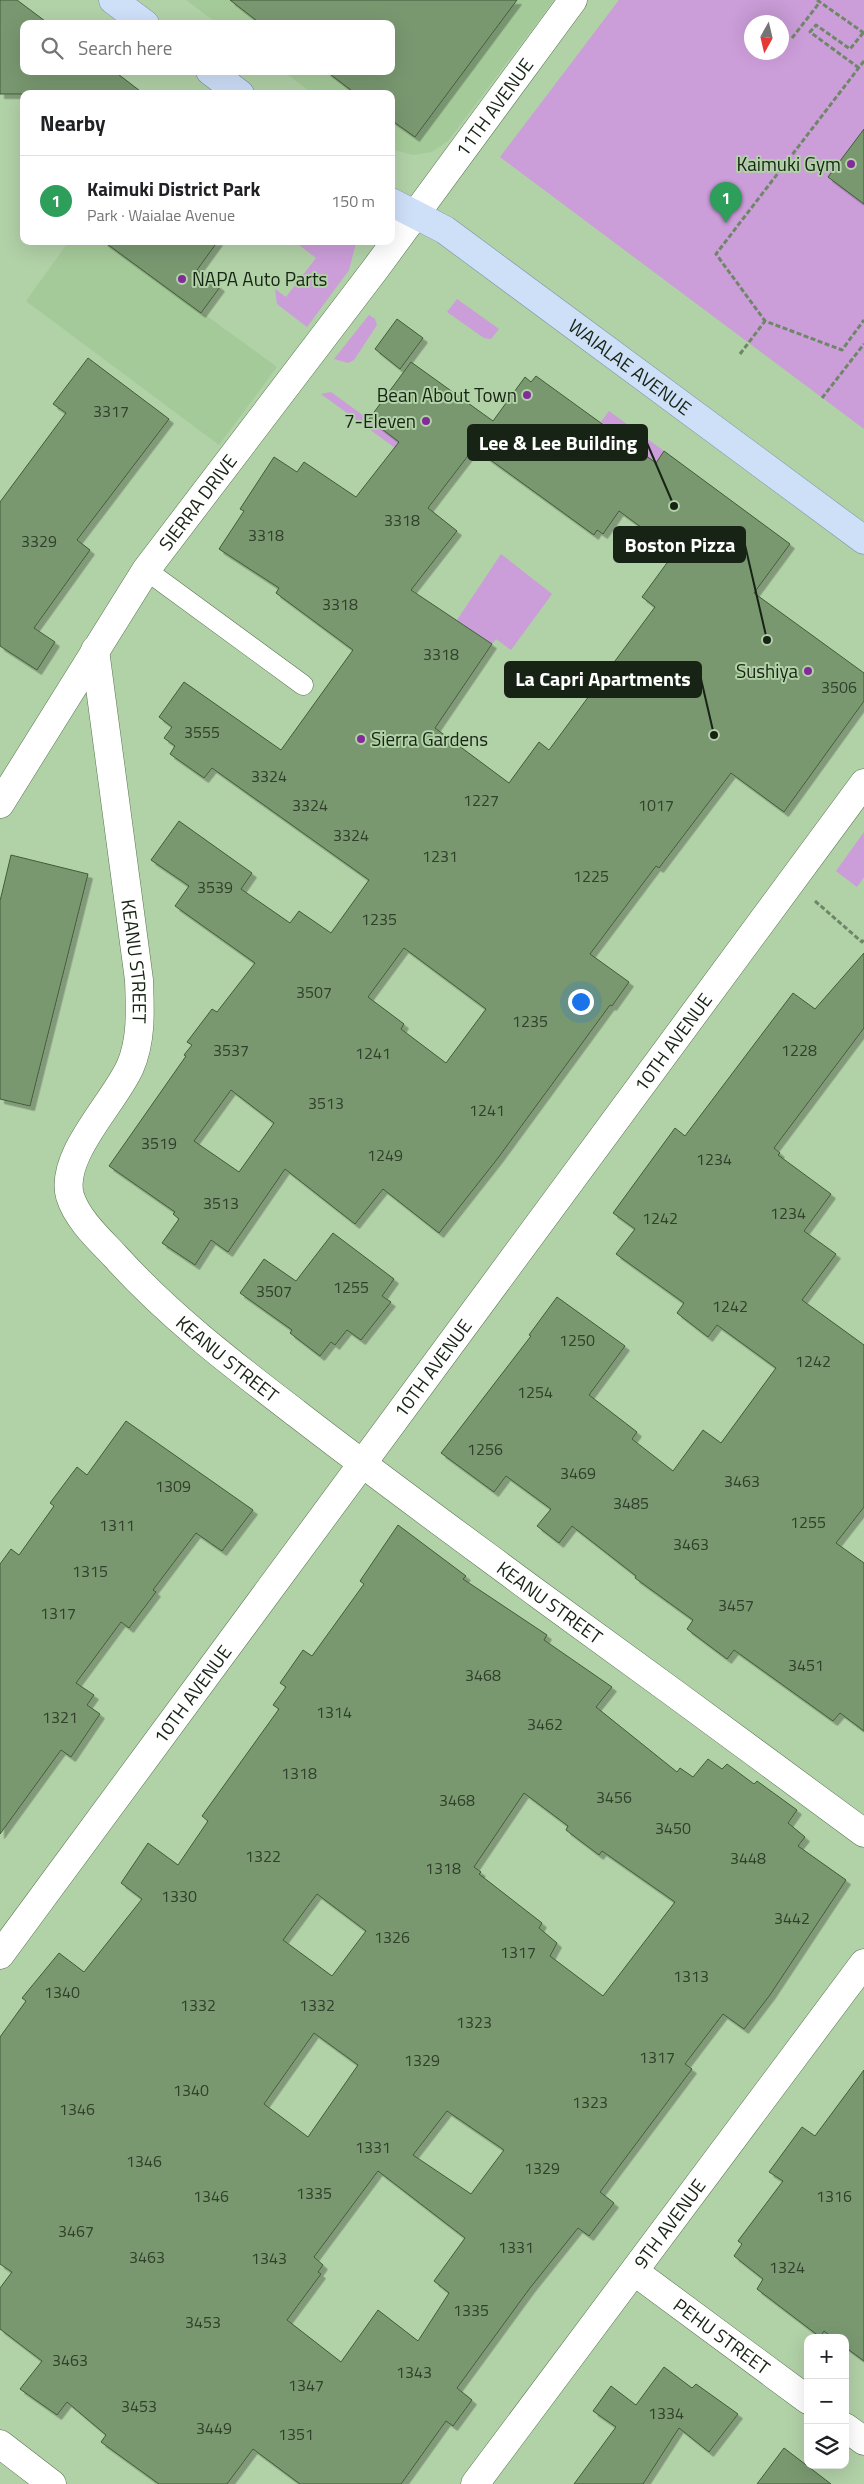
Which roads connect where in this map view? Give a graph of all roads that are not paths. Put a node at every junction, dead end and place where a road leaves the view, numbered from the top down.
1 (113, 0) edge
2 (573, 0) edge
3 (140, 20) edge
4 (215, 75) edge
5 (235, 90) edge
6 (395, 204) edge
7 (415, 215) junction
8 (395, 241) edge
9 (392, 245) edge
10 (864, 540) edge
11 (146, 570) junction
12 (95, 650) junction
13 (302, 685) dead end
14 (864, 783) edge
15 (0, 804) edge
16 (363, 1465) junction
17 (864, 1833) edge
18 (0, 1954) edge
19 (864, 1963) edge
20 (635, 2272) junction
21 (804, 2397) edge
22 (849, 2430) edge
23 (864, 2441) edge
24 (0, 2444) edge
25 (52, 2484) edge
26 (475, 2484) edge

1 - 3 main road
2 - 7 street, 11TH AVENUE
4 - 5 main road
6 - 7 main road, WAIALAE AVENUE
7 - 8 street, SIERRA DRIVE
7 - 10 main road, WAIALAE AVENUE
9 - 11 street, SIERRA DRIVE
11 - 12 street, SIERRA DRIVE
11 - 13 lane
12 - 15 street, SIERRA DRIVE
12 - 16 street, KEANU STREET
14 - 16 street, 10TH AVENUE
16 - 17 street, KEANU STREET
16 - 18 street, 10TH AVENUE
19 - 20 street, 9TH AVENUE
20 - 21 street, PEHU STREET
20 - 26 street, 9TH AVENUE
22 - 23 street
24 - 25 street

